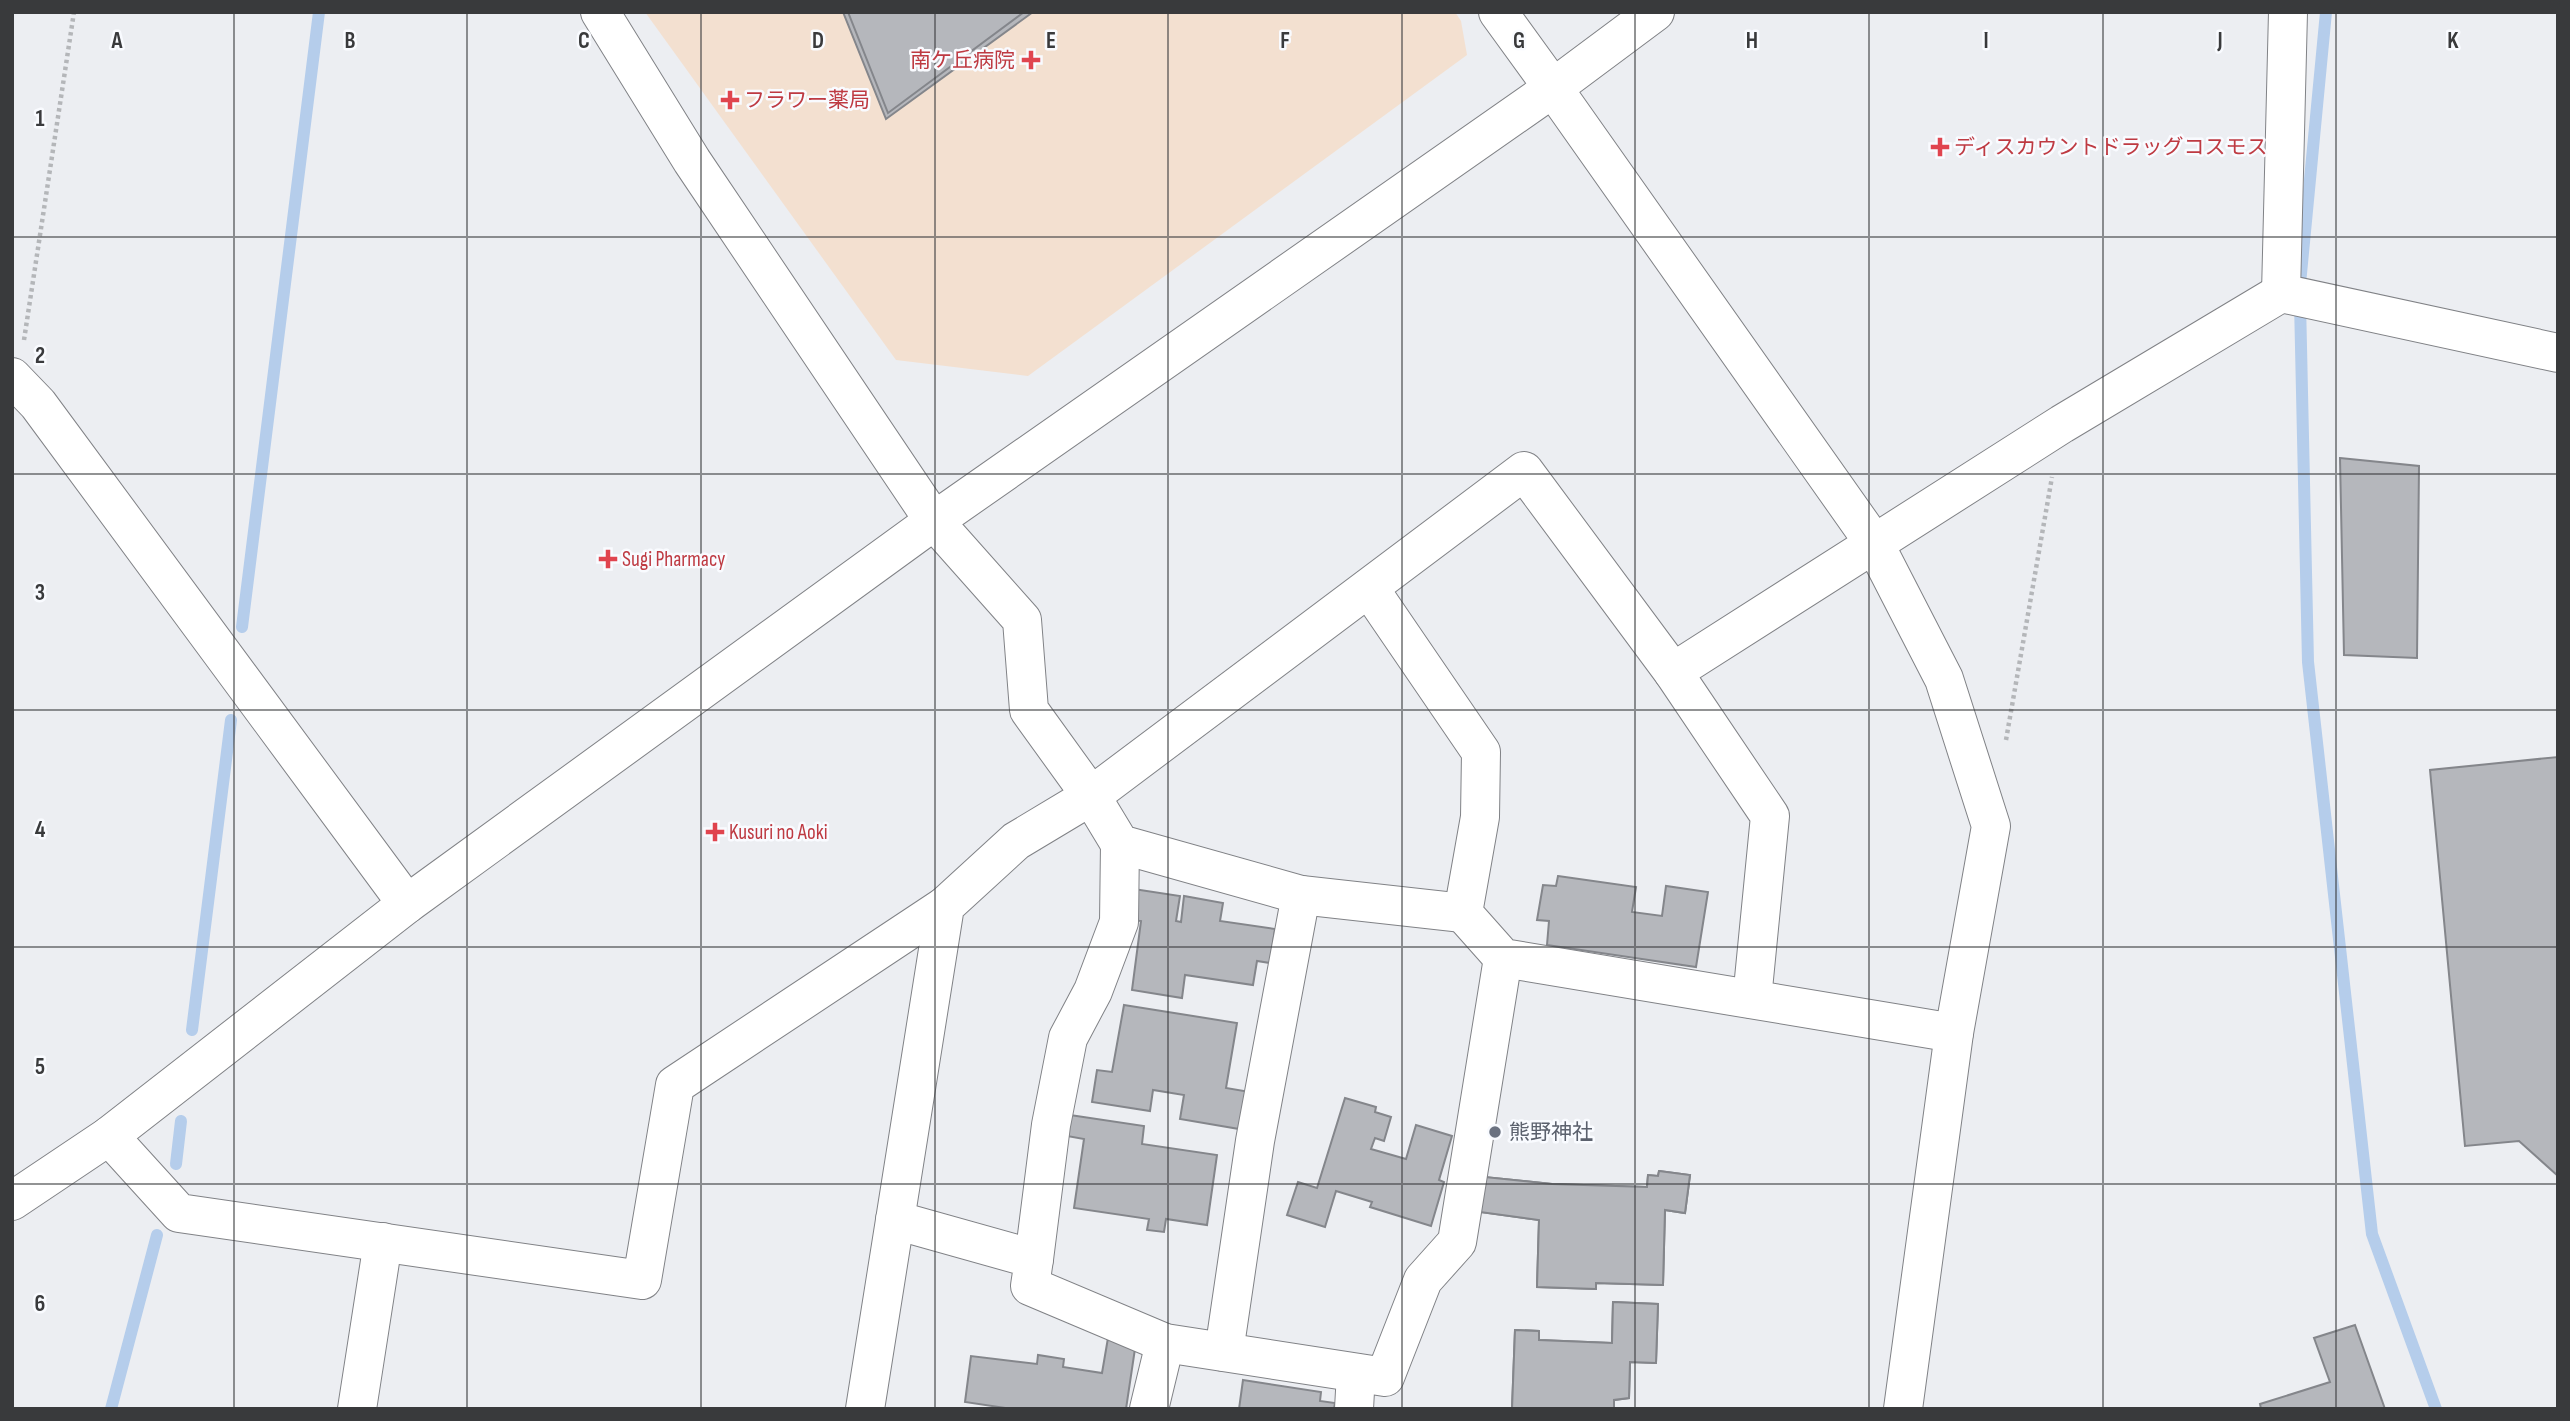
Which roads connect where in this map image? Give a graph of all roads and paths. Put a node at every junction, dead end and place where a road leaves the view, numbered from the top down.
1 (74, 12) edge
2 (600, 12) edge
3 (1498, 12) edge
4 (1655, 12) edge
5 (2288, 12) edge
6 (1553, 88) junction
7 (2281, 293) junction
8 (2558, 353) edge
9 (17, 362) edge
10 (2062, 424) junction
11 (934, 522) junction
12 (1874, 543) junction
13 (1369, 588) junction
14 (1673, 671) junction
15 (2005, 745) dead end
16 (1091, 796) junction
17 (1120, 844) junction
18 (1301, 895) junction
19 (407, 904) junction
20 (945, 906) junction
21 (1463, 913) junction
22 (1503, 958) junction
23 (1752, 999) junction
24 (1954, 1032) junction
25 (109, 1136) junction
26 (12, 1201) edge
27 (895, 1220) junction
28 (383, 1242) junction
29 (1034, 1259) junction
30 (1165, 1343) junction
31 (1224, 1352) junction
32 (1355, 1391) edge
33 (357, 1409) edge
34 (865, 1409) edge
35 (1149, 1409) edge
36 (1903, 1409) edge

1 - 9 path
2 - 11 street
3 - 6 street
4 - 6 street
5 - 7 street
6 - 11 street
6 - 12 street
7 - 8 street
7 - 10 street
9 - 19 street
10 - 12 street
10 - 15 path
11 - 16 street
11 - 19 street
12 - 14 street
12 - 24 street
13 - 14 street
13 - 16 street
13 - 21 street
14 - 23 street
16 - 17 street
16 - 20 street
17 - 18 street
17 - 29 street
18 - 21 street
18 - 31 street
19 - 25 street
20 - 27 street
20 - 28 street
21 - 22 street
22 - 23 street
22 - 32 street
23 - 24 street
24 - 36 street
25 - 26 street
25 - 28 street
27 - 29 street
27 - 34 street
28 - 33 street
29 - 30 street
30 - 31 street
30 - 35 street
31 - 32 street

